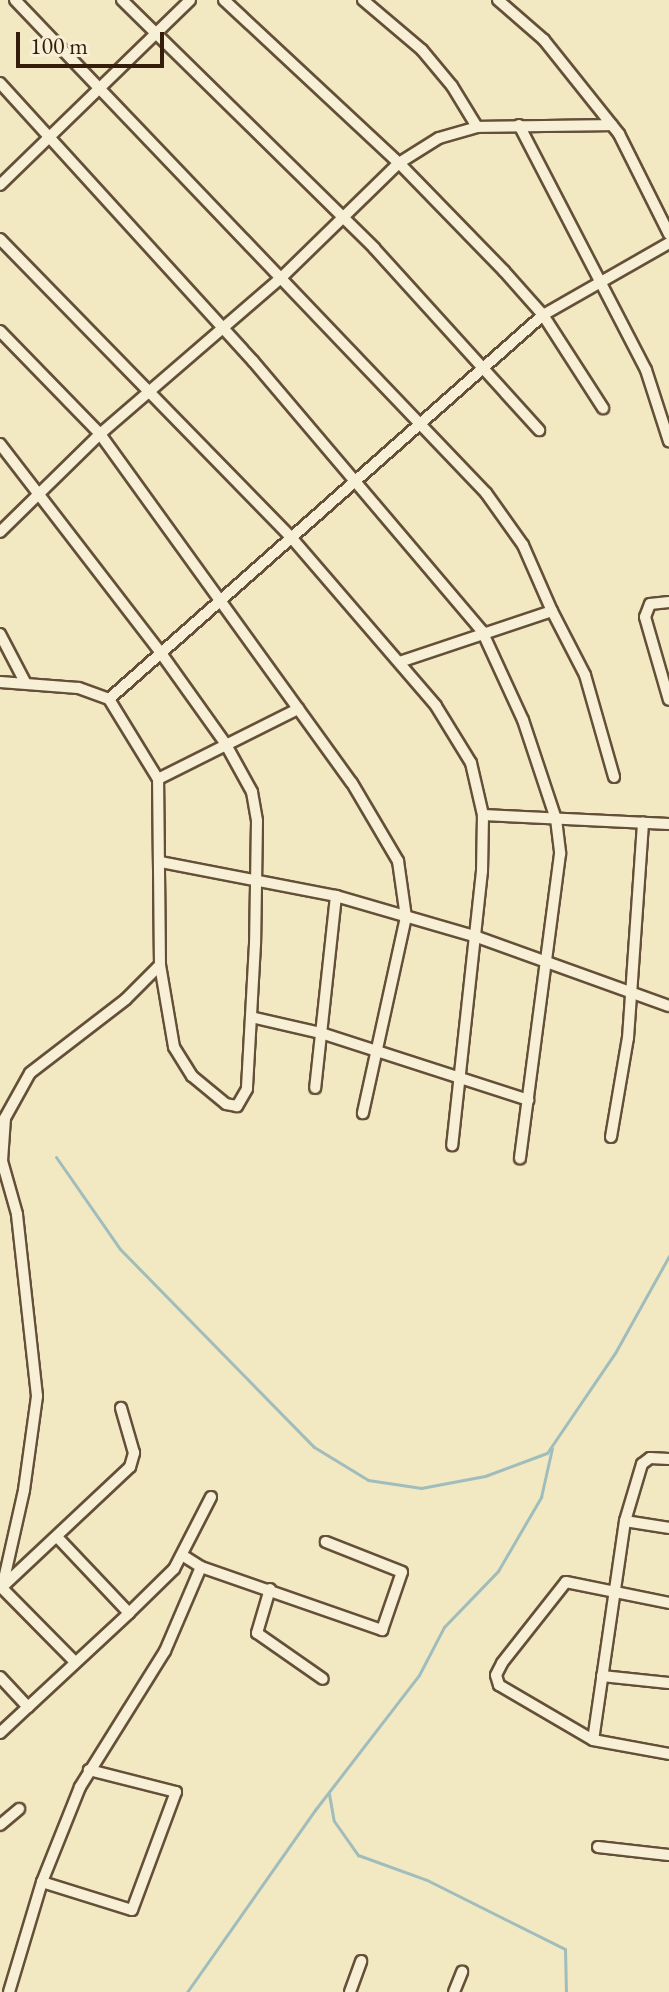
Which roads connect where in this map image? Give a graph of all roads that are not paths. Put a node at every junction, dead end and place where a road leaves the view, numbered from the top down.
1 (15, 0) edge
2 (122, 0) edge
3 (190, 0) edge
4 (224, 0) edge
5 (363, 0) edge
6 (498, 0) edge
7 (158, 34) junction
8 (0, 83) edge
9 (97, 91) junction
10 (519, 125) junction
11 (612, 125) junction
12 (477, 127) junction
13 (49, 135) junction
14 (399, 163) junction
15 (0, 185) edge
16 (342, 218) junction
17 (669, 234) edge
18 (0, 239) edge
19 (669, 243) edge
20 (282, 277) junction
21 (604, 284) junction
22 (543, 315) junction
23 (222, 329) junction
24 (0, 331) edge
25 (481, 366) junction
26 (149, 391) junction
27 (603, 408) dead end
28 (417, 425) junction
29 (539, 430) dead end
30 (100, 434) junction
31 (669, 441) edge
32 (0, 444) edge
33 (354, 478) junction
34 (40, 493) junction
35 (0, 532) edge
36 (290, 536) junction
37 (220, 602) junction
38 (669, 602) edge
39 (552, 611) junction
40 (482, 631) junction
41 (0, 634) edge
42 (163, 656) junction
43 (400, 662) junction
44 (0, 682) edge
45 (25, 682) junction
46 (109, 699) junction
47 (669, 700) edge
48 (298, 709) junction
49 (225, 743) junction
50 (614, 777) dead end
51 (158, 779) junction
52 (483, 815) junction
53 (556, 819) junction
54 (643, 823) junction
55 (669, 824) edge
56 (161, 862) junction
57 (257, 878) junction
58 (336, 896) junction
59 (406, 917) junction
60 (477, 937) junction
61 (543, 960) junction
62 (160, 965) junction
63 (631, 989) junction
64 (669, 1006) edge
65 (251, 1017) junction
66 (321, 1033) junction
67 (376, 1052) junction
68 (461, 1079) junction
69 (315, 1088) dead end
70 (528, 1100) junction
71 (363, 1113) dead end
72 (611, 1137) dead end
73 (452, 1145) dead end
74 (520, 1158) dead end
75 (121, 1408) dead end
76 (669, 1459) edge
77 (211, 1497) dead end
78 (625, 1521) junction
79 (669, 1528) edge
80 (59, 1539) junction
81 (326, 1542) dead end
82 (182, 1555) junction
83 (201, 1567) junction
84 (1, 1589) edge
85 (270, 1589) junction
86 (614, 1594) junction
87 (669, 1603) edge
88 (129, 1613) junction
89 (75, 1662) junction
90 (602, 1676) junction
91 (0, 1677) edge
92 (323, 1679) dead end
93 (669, 1683) edge
94 (28, 1707) junction
95 (0, 1733) edge
96 (593, 1740) junction
97 (669, 1754) edge
98 (89, 1770) junction
99 (19, 1809) dead end
100 (0, 1825) edge
101 (598, 1847) dead end
102 (669, 1855) edge
103 (42, 1882) junction
104 (361, 1961) dead end
105 (462, 1972) dead end
106 (9, 1992) edge
107 (350, 1992) edge
108 (454, 1992) edge

1 - 9 street
2 - 7 street
3 - 7 street
4 - 14 street
5 - 12 street
6 - 11 street
7 - 9 street
7 - 16 street
8 - 13 street
9 - 13 street
9 - 20 street
10 - 11 street
10 - 12 street
10 - 21 street
11 - 17 street
12 - 14 street
13 - 15 street
13 - 23 street
14 - 16 street
14 - 22 street
16 - 20 street
16 - 25 street
18 - 26 street
19 - 21 street
20 - 23 street
20 - 28 street
21 - 22 street
21 - 31 street
22 - 25 street
22 - 27 street
23 - 26 street
23 - 33 street
24 - 30 street
25 - 28 street
25 - 29 street
26 - 30 street
26 - 36 street
28 - 33 street
28 - 39 street
30 - 34 street
30 - 37 street
32 - 34 street
33 - 36 street
33 - 40 street
34 - 35 street
34 - 42 street
36 - 37 street
36 - 43 street
37 - 42 street
37 - 48 street
38 - 47 street
39 - 40 street
39 - 50 street
40 - 43 street
40 - 53 street
41 - 45 street
42 - 46 street
42 - 49 street
43 - 52 street
44 - 45 street
45 - 46 street
46 - 51 street
48 - 49 street
48 - 59 street
49 - 51 street
49 - 57 street
51 - 56 street
52 - 53 street
52 - 60 street
53 - 54 street
53 - 61 street
54 - 55 street
54 - 63 street
56 - 57 street
56 - 62 street
57 - 58 street
57 - 65 street
58 - 59 street
58 - 66 street
59 - 60 street
59 - 67 street
60 - 61 street
60 - 68 street
61 - 63 street
61 - 70 street
62 - 65 street
62 - 84 street
63 - 64 street
63 - 72 street
65 - 66 street
66 - 67 street
66 - 69 street
67 - 68 street
67 - 71 street
68 - 70 street
68 - 73 street
70 - 74 street
75 - 80 street
76 - 78 street
77 - 82 street
78 - 79 street
78 - 86 street
80 - 84 street
80 - 88 street
81 - 85 street
82 - 83 street
82 - 88 street
83 - 85 street
83 - 98 street
84 - 89 street
85 - 92 street
86 - 87 street
86 - 90 street
86 - 96 street
88 - 89 street
89 - 94 street
90 - 93 street
90 - 96 street
91 - 94 street
94 - 95 street
96 - 97 street
98 - 103 street
98 - 103 street
99 - 100 street
101 - 102 street
103 - 106 street
104 - 107 street
105 - 108 street

